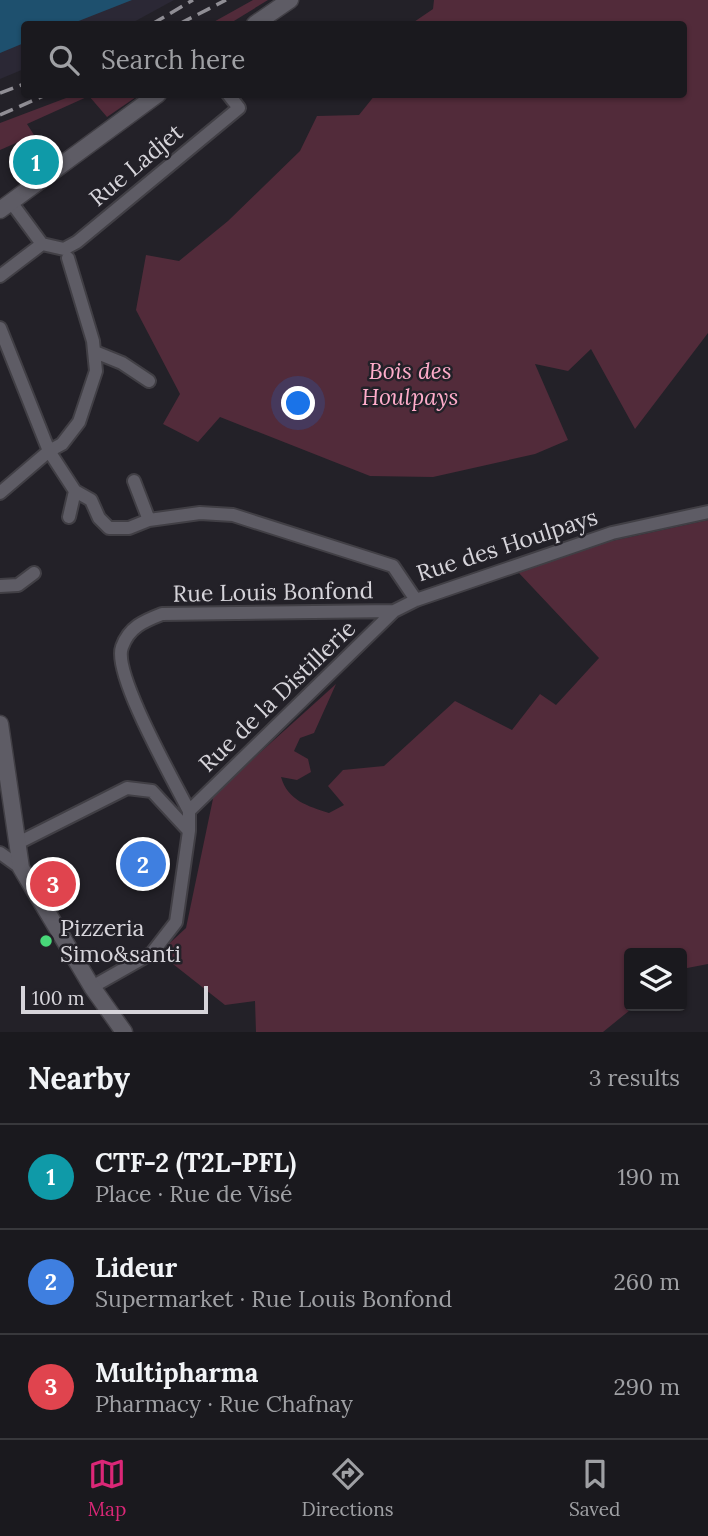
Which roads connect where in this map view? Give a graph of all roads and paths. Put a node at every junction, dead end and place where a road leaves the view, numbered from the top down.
1 (290, 0) edge
2 (259, 21) edge
3 (153, 98) edge
4 (231, 98) edge
5 (5, 206) edge
6 (42, 244) junction
7 (68, 258) dead end
8 (0, 276) edge
9 (0, 328) edge
10 (95, 352) junction
11 (149, 381) dead end
12 (49, 451) junction
13 (134, 481) dead end
14 (75, 491) junction
15 (0, 494) edge
16 (708, 512) edge
17 (69, 517) dead end
18 (149, 520) junction
19 (34, 573) dead end
20 (0, 586) edge
21 (416, 600) junction
22 (394, 611) junction
23 (0, 724) edge
24 (189, 811) junction
25 (189, 831) junction
26 (20, 842) junction
27 (0, 853) edge
28 (21, 868) junction
29 (92, 987) junction
30 (116, 1028) edge

1 - 2 street
3 - 5 street
4 - 6 street, Rue Ladjet
5 - 6 street
6 - 8 street
7 - 10 street
9 - 12 street, Rue des Houlpays
10 - 11 street
10 - 12 street
12 - 14 street, Rue des Houlpays
12 - 15 street
13 - 18 street
14 - 17 street
14 - 18 street, Rue des Houlpays
16 - 21 street, Rue des Houlpays
18 - 21 street, Rue des Houlpays
19 - 20 street
21 - 22 street, Rue Louis Bonfond
22 - 24 street, Rue de la Distillerie
22 - 24 street, Rue Louis Bonfond
23 - 26 street
24 - 25 street, Rue Louis Bonfond
25 - 26 street
25 - 29 street, Rue Louis Bonfond
26 - 28 street
27 - 28 street
28 - 29 street
29 - 30 street

